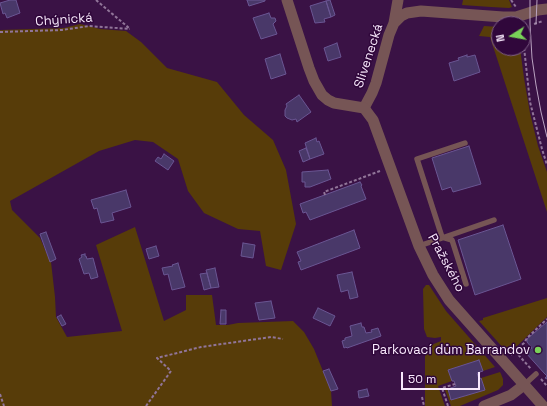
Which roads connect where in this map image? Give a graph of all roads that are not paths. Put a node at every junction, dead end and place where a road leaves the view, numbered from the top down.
1 (287, 0) edge
2 (398, 0) edge
3 (543, 6) edge
4 (394, 23) junction
5 (364, 108) junction
6 (465, 143) dead end
7 (494, 220) dead end
8 (442, 237) junction
9 (419, 246) junction
10 (466, 284) dead end
11 (536, 374) road end
12 (524, 385) junction
13 (484, 406) edge
14 (543, 406) edge

1 - 5 street, Slivenecká
2 - 4 street
3 - 4 street, Slivenecká
4 - 5 street, Slivenecká
5 - 9 street, Pražského
6 - 8 lane
7 - 8 lane
8 - 9 lane
8 - 10 lane
9 - 12 street, Pražského
11 - 12 lane
12 - 13 street
12 - 14 street, Pražského

